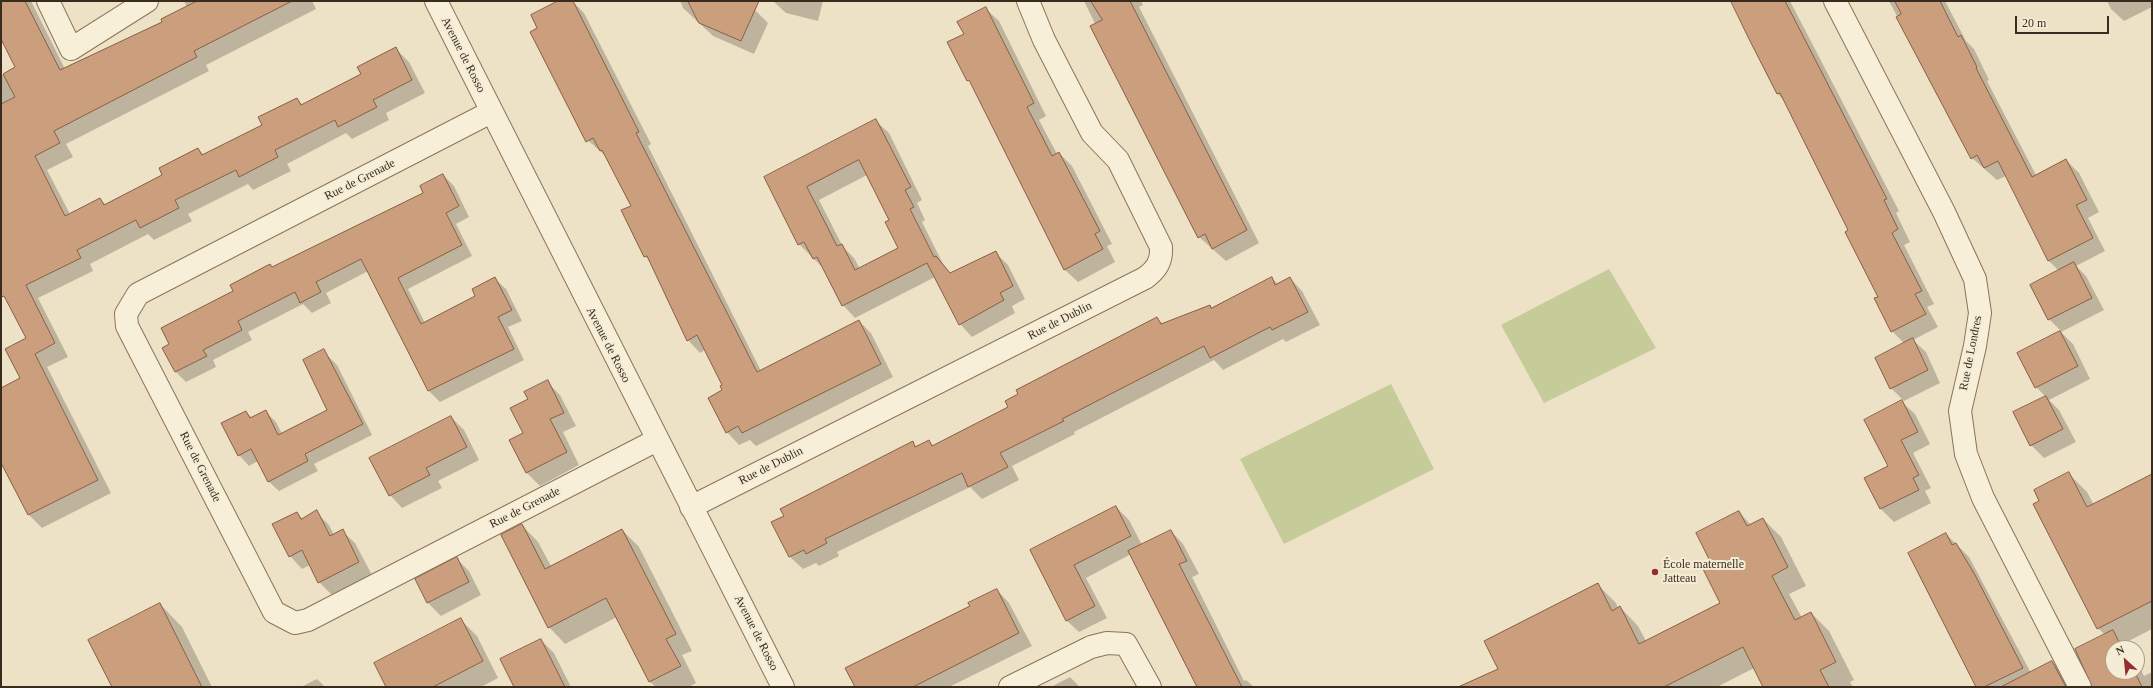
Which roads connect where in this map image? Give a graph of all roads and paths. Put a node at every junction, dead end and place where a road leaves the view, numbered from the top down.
1 (48, 1) edge
2 (146, 1) edge
3 (436, 1) edge
4 (1028, 1) edge
5 (1835, 1) edge
6 (492, 112) junction
7 (657, 440) junction
8 (691, 507) junction
9 (783, 687) edge
10 (1010, 687) edge
11 (1150, 687) edge
12 (2080, 687) edge

1 - 2 street
3 - 6 street, Avenue de Rosso
4 - 8 street, Rue de Dublin
5 - 12 street, Rue de Londres
6 - 7 street, Avenue de Rosso
6 - 7 street, Rue de Grenade
7 - 8 street, Avenue de Rosso
8 - 9 street, Avenue de Rosso
10 - 11 street

